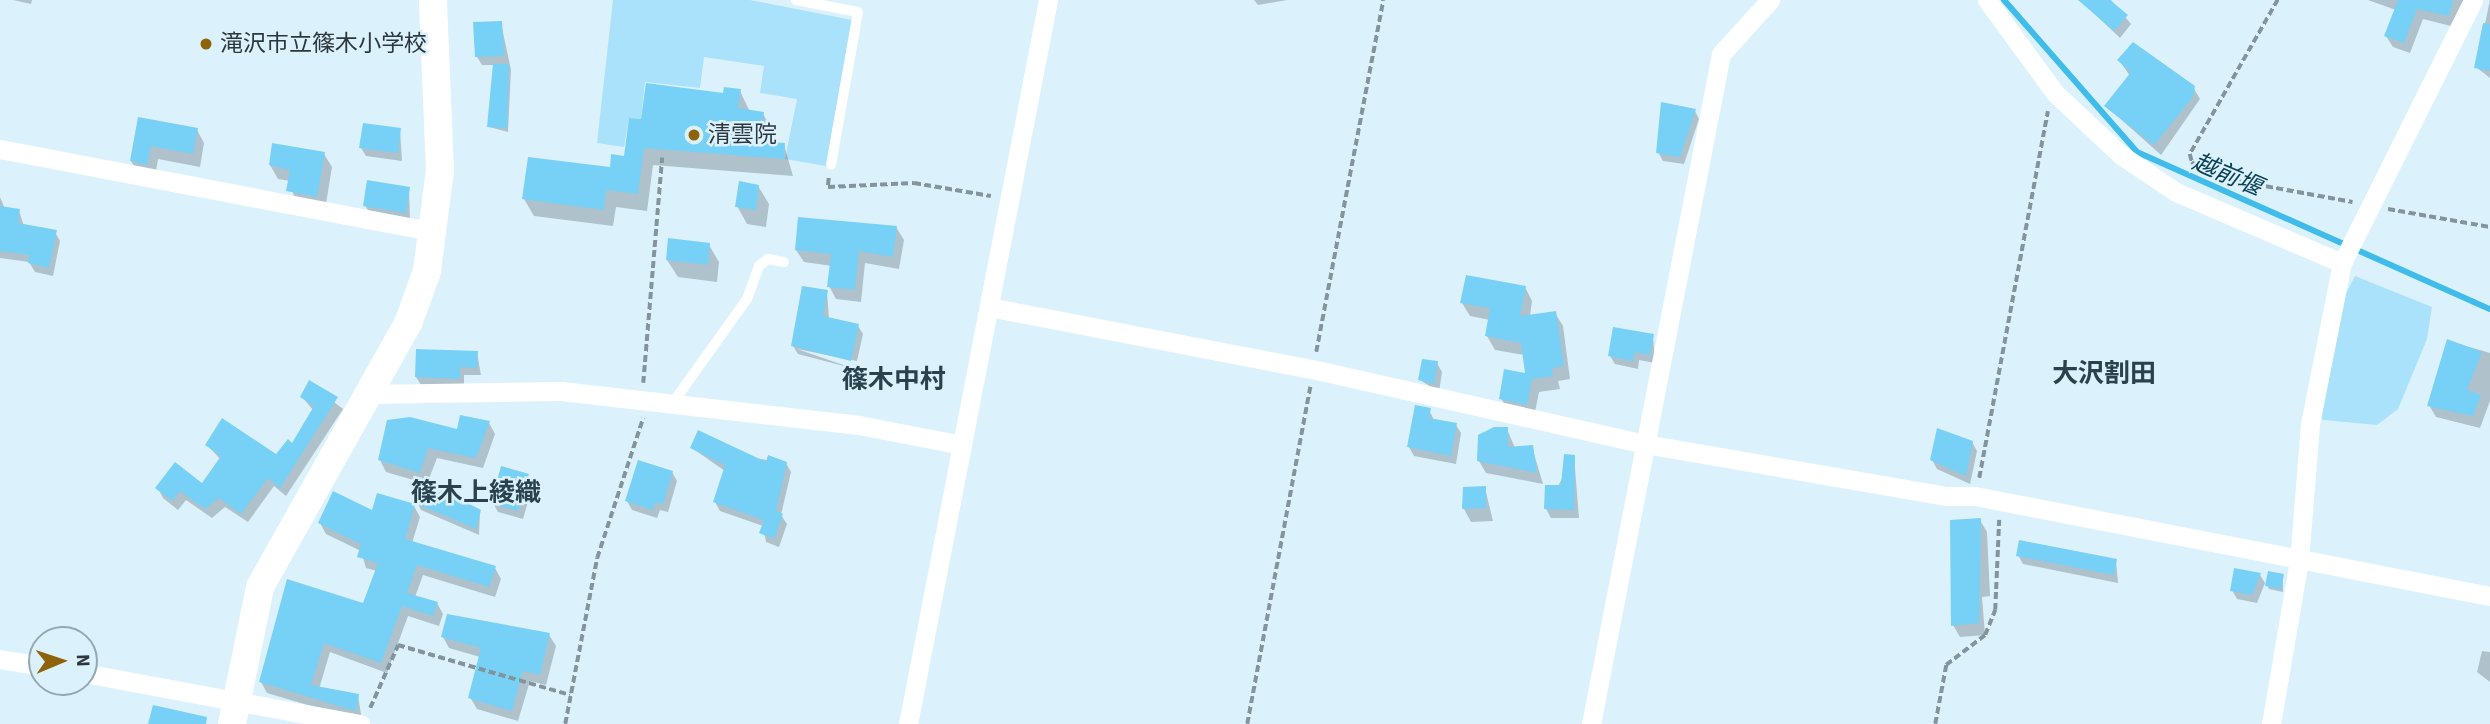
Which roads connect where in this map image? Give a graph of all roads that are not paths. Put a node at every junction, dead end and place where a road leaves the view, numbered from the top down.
1 (432, 0) edge
2 (796, 0) edge
3 (1048, 0) edge
4 (1770, 0) edge
5 (1987, 0) edge
6 (2473, 0) edge
7 (0, 149) edge
8 (831, 165) road end
9 (435, 232) junction
10 (2347, 253) junction
11 (785, 262) dead end
12 (989, 307) junction
13 (366, 394) junction
14 (674, 401) junction
15 (1644, 444) junction
16 (962, 445) junction
17 (2299, 561) junction
18 (2490, 596) edge
19 (0, 659) edge
20 (28, 664) edge
21 (98, 677) edge
22 (234, 711) edge
23 (364, 718) edge
24 (908, 724) edge
25 (1591, 724) edge
26 (2271, 724) edge

1 - 9 street
2 - 8 lane
3 - 12 street
4 - 15 street
5 - 10 street
6 - 10 street
7 - 9 street
9 - 13 street
10 - 17 street
11 - 14 lane
12 - 15 street
12 - 16 street
13 - 14 street
13 - 22 street
14 - 16 street
15 - 17 street
15 - 25 street
16 - 24 street
17 - 18 street
17 - 26 street
19 - 20 street
21 - 22 street
22 - 23 street

